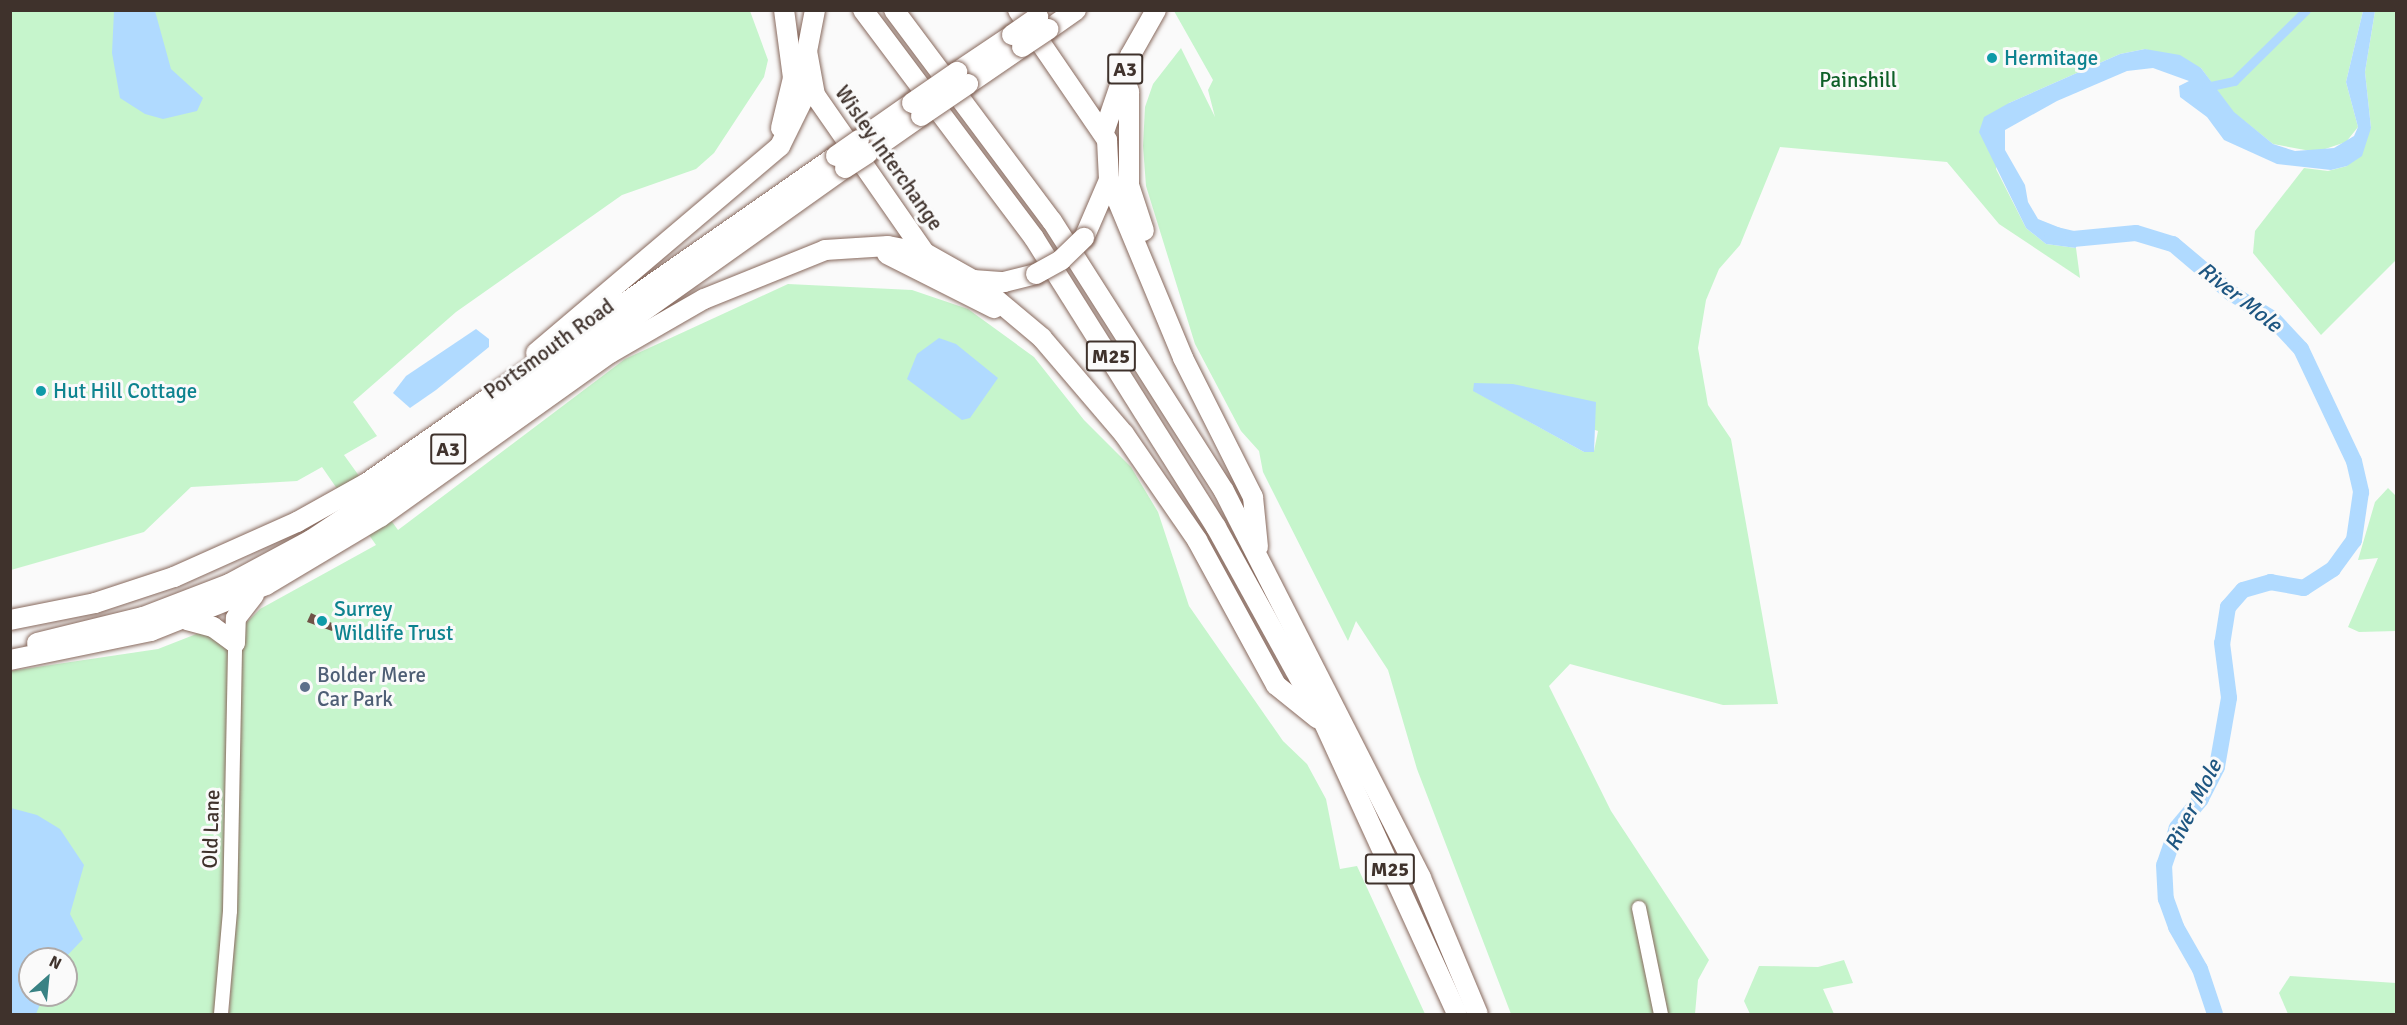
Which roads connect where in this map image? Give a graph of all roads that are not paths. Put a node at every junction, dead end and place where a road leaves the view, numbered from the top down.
1 (784, 10) edge
2 (799, 10) edge
3 (815, 10) edge
4 (864, 10) edge
5 (894, 10) edge
6 (1018, 10) edge
7 (1076, 10) edge
8 (1156, 10) edge
9 (1045, 19) edge
10 (809, 32) junction
11 (1123, 73) junction
12 (811, 83) junction
13 (1104, 132) junction
14 (780, 146) junction
15 (840, 162) junction
16 (1109, 180) junction
17 (871, 247) junction
18 (925, 253) junction
19 (1141, 253) junction
20 (973, 280) junction
21 (1042, 338) junction
22 (503, 387) junction
23 (1258, 550) junction
24 (266, 585) junction
25 (10, 620) edge
26 (188, 620) junction
27 (235, 643) junction
28 (10, 648) edge
29 (10, 660) edge
30 (1324, 723) junction
31 (1639, 908) dead end
32 (220, 1014) edge
33 (1457, 1014) edge
34 (1478, 1014) edge
35 (1661, 1014) edge

1 - 14 highway
2 - 10 highway
3 - 10 highway, Wisley Interchange
4 - 30 highway, M25
5 - 23 highway, M25
6 - 13 highway, Wisley Interchange
7 - 9 highway, Portsmouth Road / A3
8 - 11 highway, A3
9 - 15 highway, Portsmouth Road / A3, bridge
10 - 12 highway, Wisley Interchange
11 - 13 highway, A3
11 - 19 highway, M25
12 - 14 highway, A3
12 - 18 highway, Wisley Interchange
13 - 16 highway, Wisley Interchange
14 - 22 highway, A3
15 - 22 highway, Portsmouth Road / A3
15 - 28 highway, Portsmouth Road / A3
16 - 19 highway, M25
16 - 20 highway, Wisley Interchange, bridge
17 - 18 highway, A3
17 - 21 highway, M25
17 - 24 highway, A3
18 - 20 highway, Wisley Interchange
19 - 23 highway, M25
20 - 21 highway
21 - 30 highway, M25
22 - 25 highway, Portsmouth Road / A3
23 - 34 highway, M25
24 - 26 highway, A3
24 - 27 highway, A3
26 - 27 highway
26 - 29 highway, A3
27 - 32 street, Old Lane
30 - 33 highway, M25
31 - 35 street

